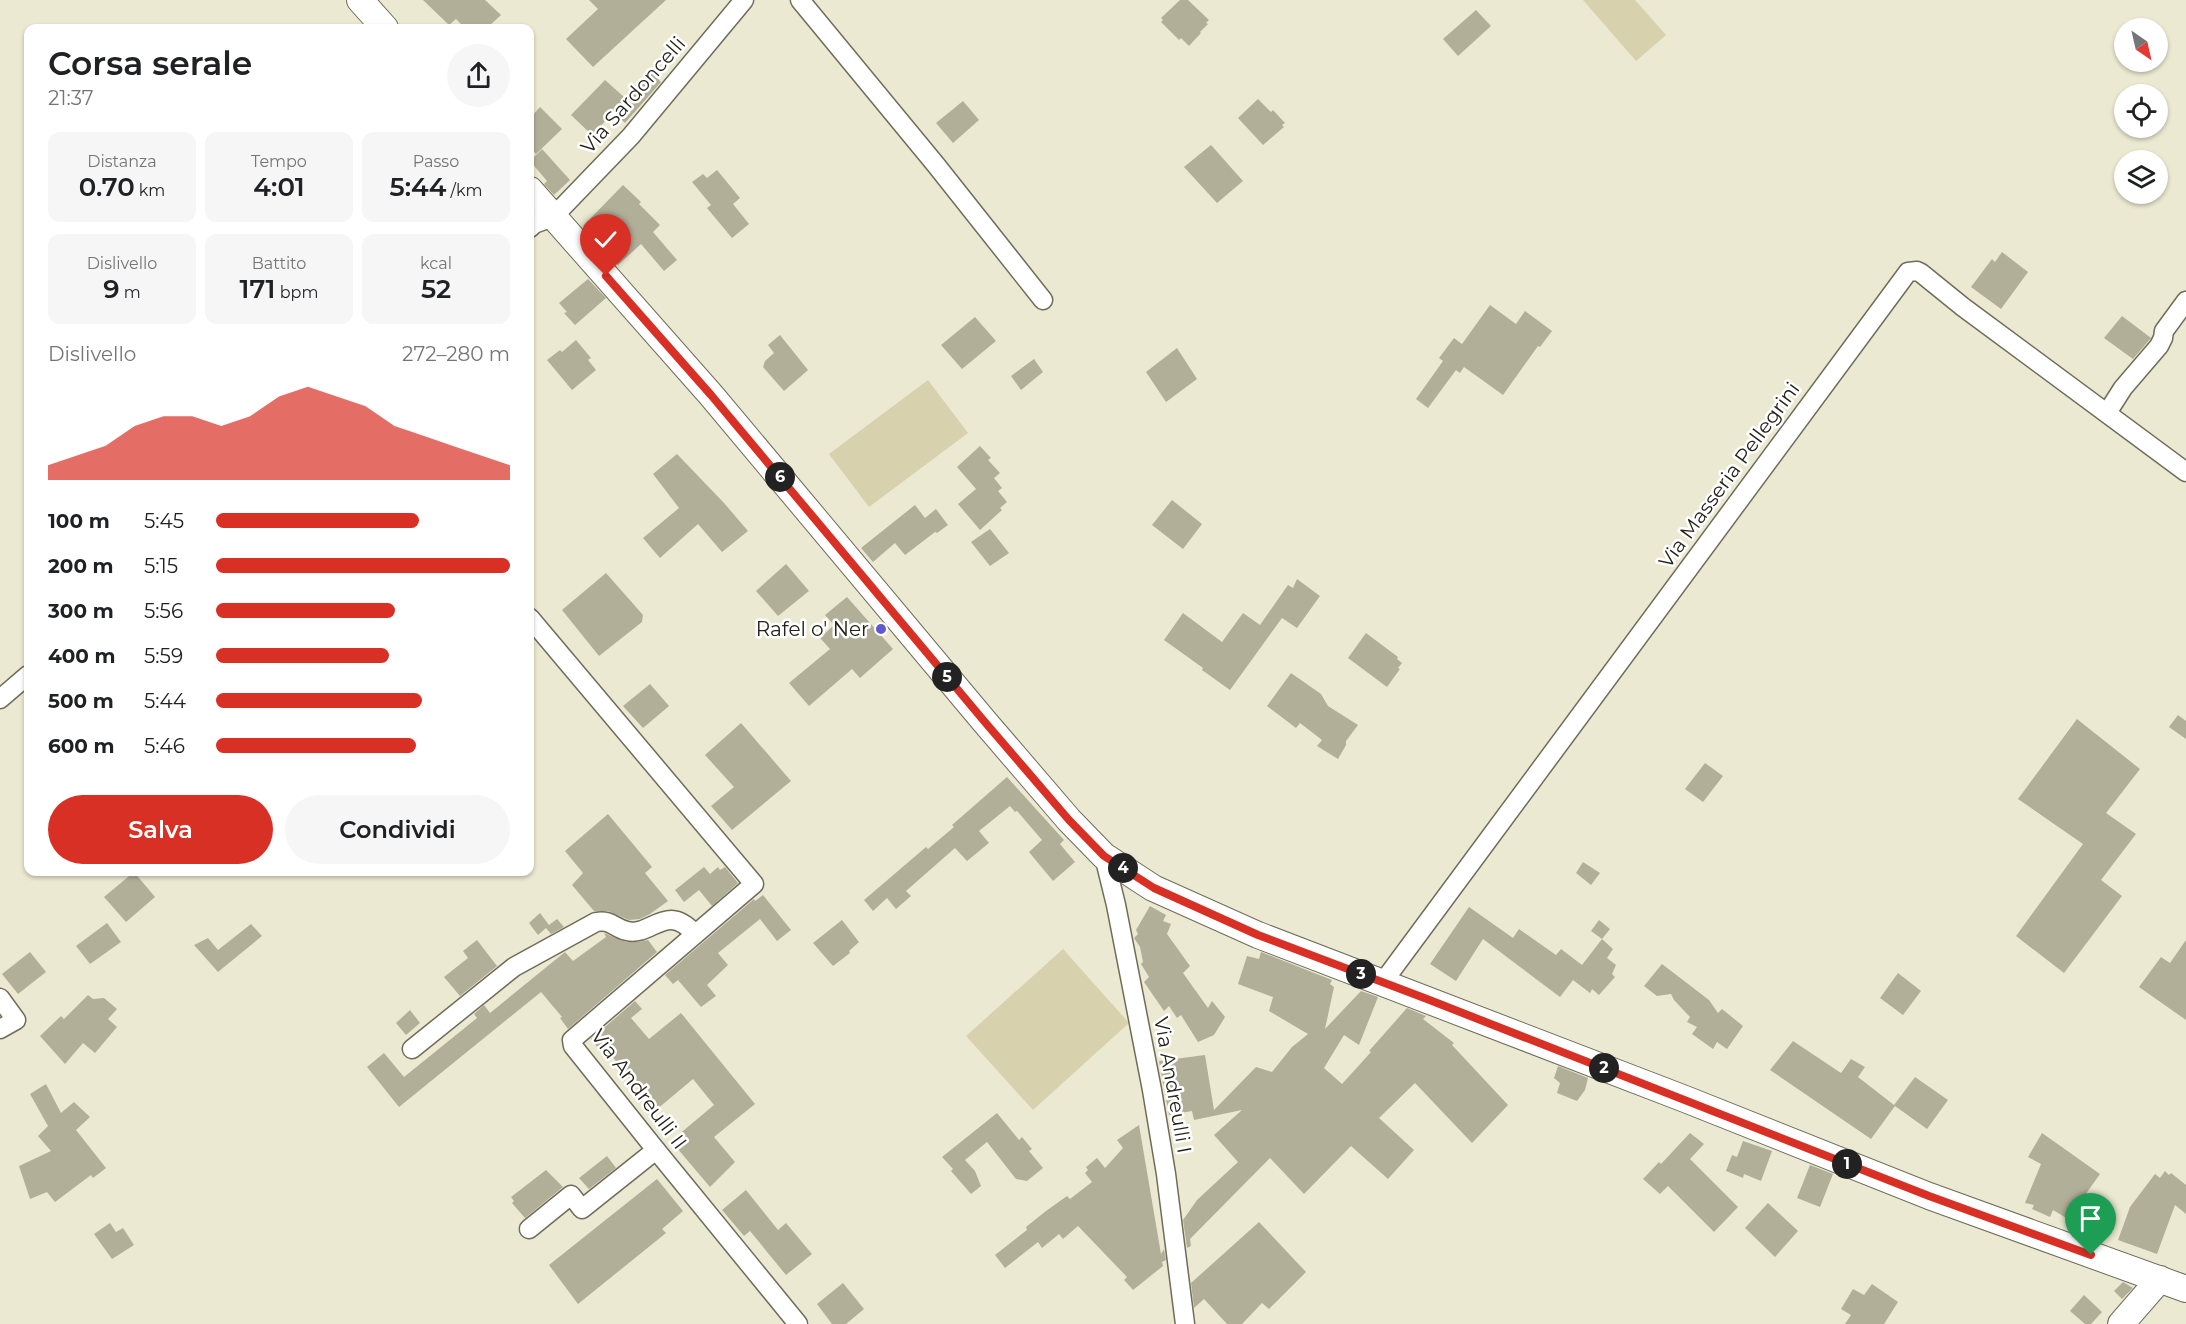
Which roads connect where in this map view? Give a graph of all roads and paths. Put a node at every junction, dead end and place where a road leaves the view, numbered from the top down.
1 (360, 0) edge
2 (744, 0) edge
3 (800, 0) edge
4 (381, 24) edge
5 (534, 195) edge
6 (553, 217) junction
7 (534, 224) edge
8 (1043, 300) dead end
9 (2186, 301) edge
10 (2107, 413) junction
11 (2186, 472) edge
12 (534, 623) edge
13 (24, 678) edge
14 (0, 699) edge
15 (1104, 856) junction
16 (695, 934) junction
17 (1383, 982) junction
18 (0, 998) edge
19 (0, 1029) edge
20 (412, 1049) dead end
21 (656, 1150) junction
22 (528, 1229) dead end
23 (2160, 1279) junction
24 (2186, 1289) edge
25 (798, 1324) edge
26 (1185, 1324) edge
27 (2121, 1324) edge

1 - 4 street
2 - 6 street, Via Sardoncelli
3 - 8 street
5 - 6 street
6 - 7 street
6 - 15 street
9 - 10 street
10 - 11 street, Via Masseria Pellegrini
10 - 17 street, Via Masseria Pellegrini
12 - 16 street, Via Andreulli II
13 - 14 street
15 - 17 street
15 - 26 street, Via Andreulli I
16 - 20 street
16 - 21 street, Via Andreulli II
17 - 23 street
18 - 19 street
21 - 22 street
21 - 25 street, Via Andreulli II
23 - 24 street
23 - 27 street

